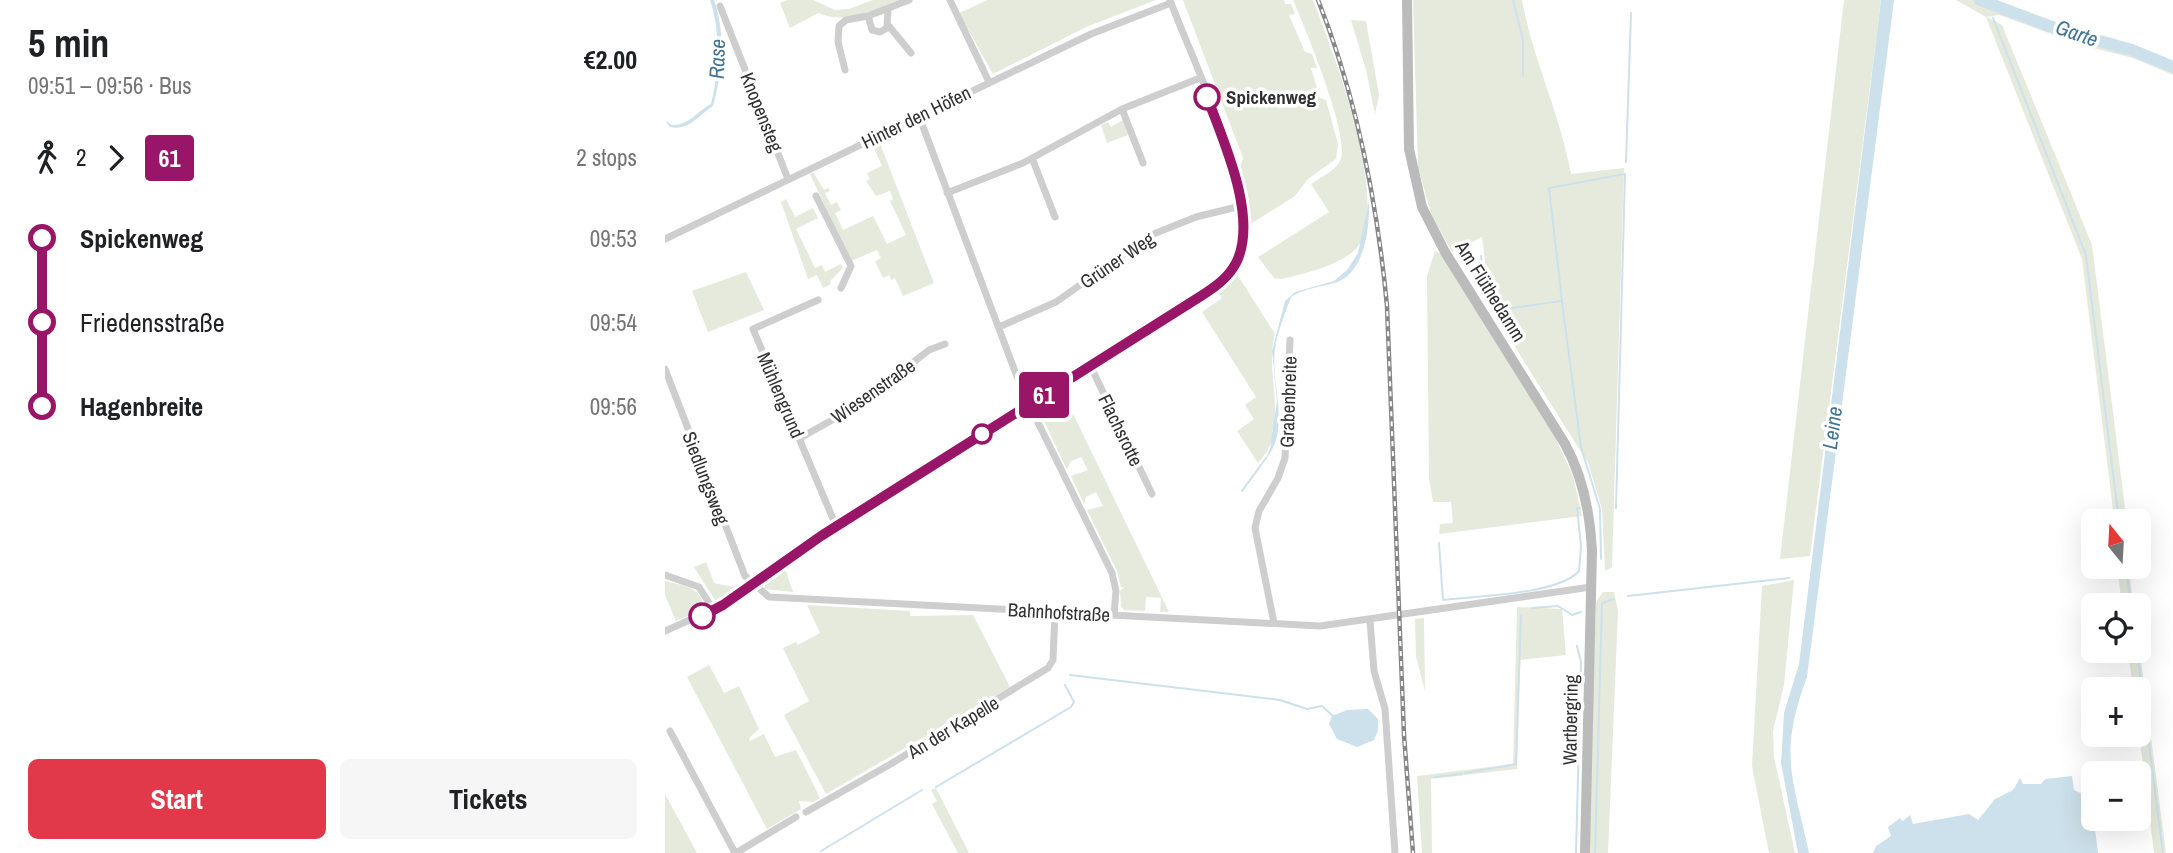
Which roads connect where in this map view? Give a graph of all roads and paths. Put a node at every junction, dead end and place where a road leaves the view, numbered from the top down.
1 (909, 0) edge
2 (950, 0) edge
3 (1407, 0) edge
4 (1170, 1) edge
5 (720, 6) dead end
6 (888, 9) junction
7 (868, 16) junction
8 (888, 25) junction
9 (911, 53) dead end
10 (845, 70) dead end
11 (1200, 78) junction
12 (989, 82) junction
13 (1122, 109) junction
14 (919, 116) junction
15 (1033, 158) junction
16 (1143, 163) dead end
17 (788, 179) junction
18 (947, 193) junction
19 (816, 196) dead end
20 (1241, 206) junction
21 (1055, 217) dead end
22 (665, 239) edge
23 (841, 288) dead end
24 (818, 300) dead end
25 (999, 327) junction
26 (1290, 340) dead end
27 (945, 344) dead end
28 (1090, 365) junction
29 (665, 369) edge
30 (1030, 404) junction
31 (800, 438) junction
32 (1153, 494) dead end
33 (837, 526) junction
34 (665, 575) edge
35 (752, 584) junction
36 (1591, 587) junction
37 (713, 611) junction
38 (1055, 612) junction
39 (1114, 615) junction
40 (1370, 621) junction
41 (1274, 623) junction
42 (665, 631) edge
43 (670, 731) dead end
44 (806, 812) dead end
45 (796, 817) dead end
46 (736, 853) edge
47 (1395, 853) edge
48 (1585, 853) edge

1 - 6 street
2 - 12 street
3 - 36 main road, Am Flüthedamm
4 - 11 street
4 - 12 street, Hinter den Höfen
5 - 17 street, Knopensteg
6 - 7 street
6 - 8 street
7 - 8 street
7 - 10 street
8 - 9 street
11 - 13 street
11 - 20 street
12 - 14 street, Hinter den Höfen
13 - 15 street
13 - 16 street
14 - 17 street, Hinter den Höfen
14 - 18 street
15 - 18 street
15 - 21 street
17 - 22 street, Hinter den Höfen
18 - 25 street
19 - 23 street
20 - 25 street, Grüner Weg
20 - 28 street
24 - 31 street, Mühlengrund
25 - 30 street
26 - 41 street, Grabenbreite
27 - 31 street, Wiesenstraße
28 - 30 street
28 - 32 street, Flachsrotte
29 - 35 street, Siedlungsweg
30 - 33 street
30 - 39 street
31 - 33 street, Mühlengrund
33 - 35 street
34 - 37 street
35 - 37 street
35 - 38 street, Bahnhofstraße
36 - 40 street, Bahnhofstraße
36 - 48 main road, Wartbergring
37 - 42 street
38 - 39 street, Bahnhofstraße
38 - 44 street, An der Kapelle
39 - 41 street, Bahnhofstraße
40 - 41 street, Bahnhofstraße
40 - 47 street
43 - 46 street
45 - 46 street

